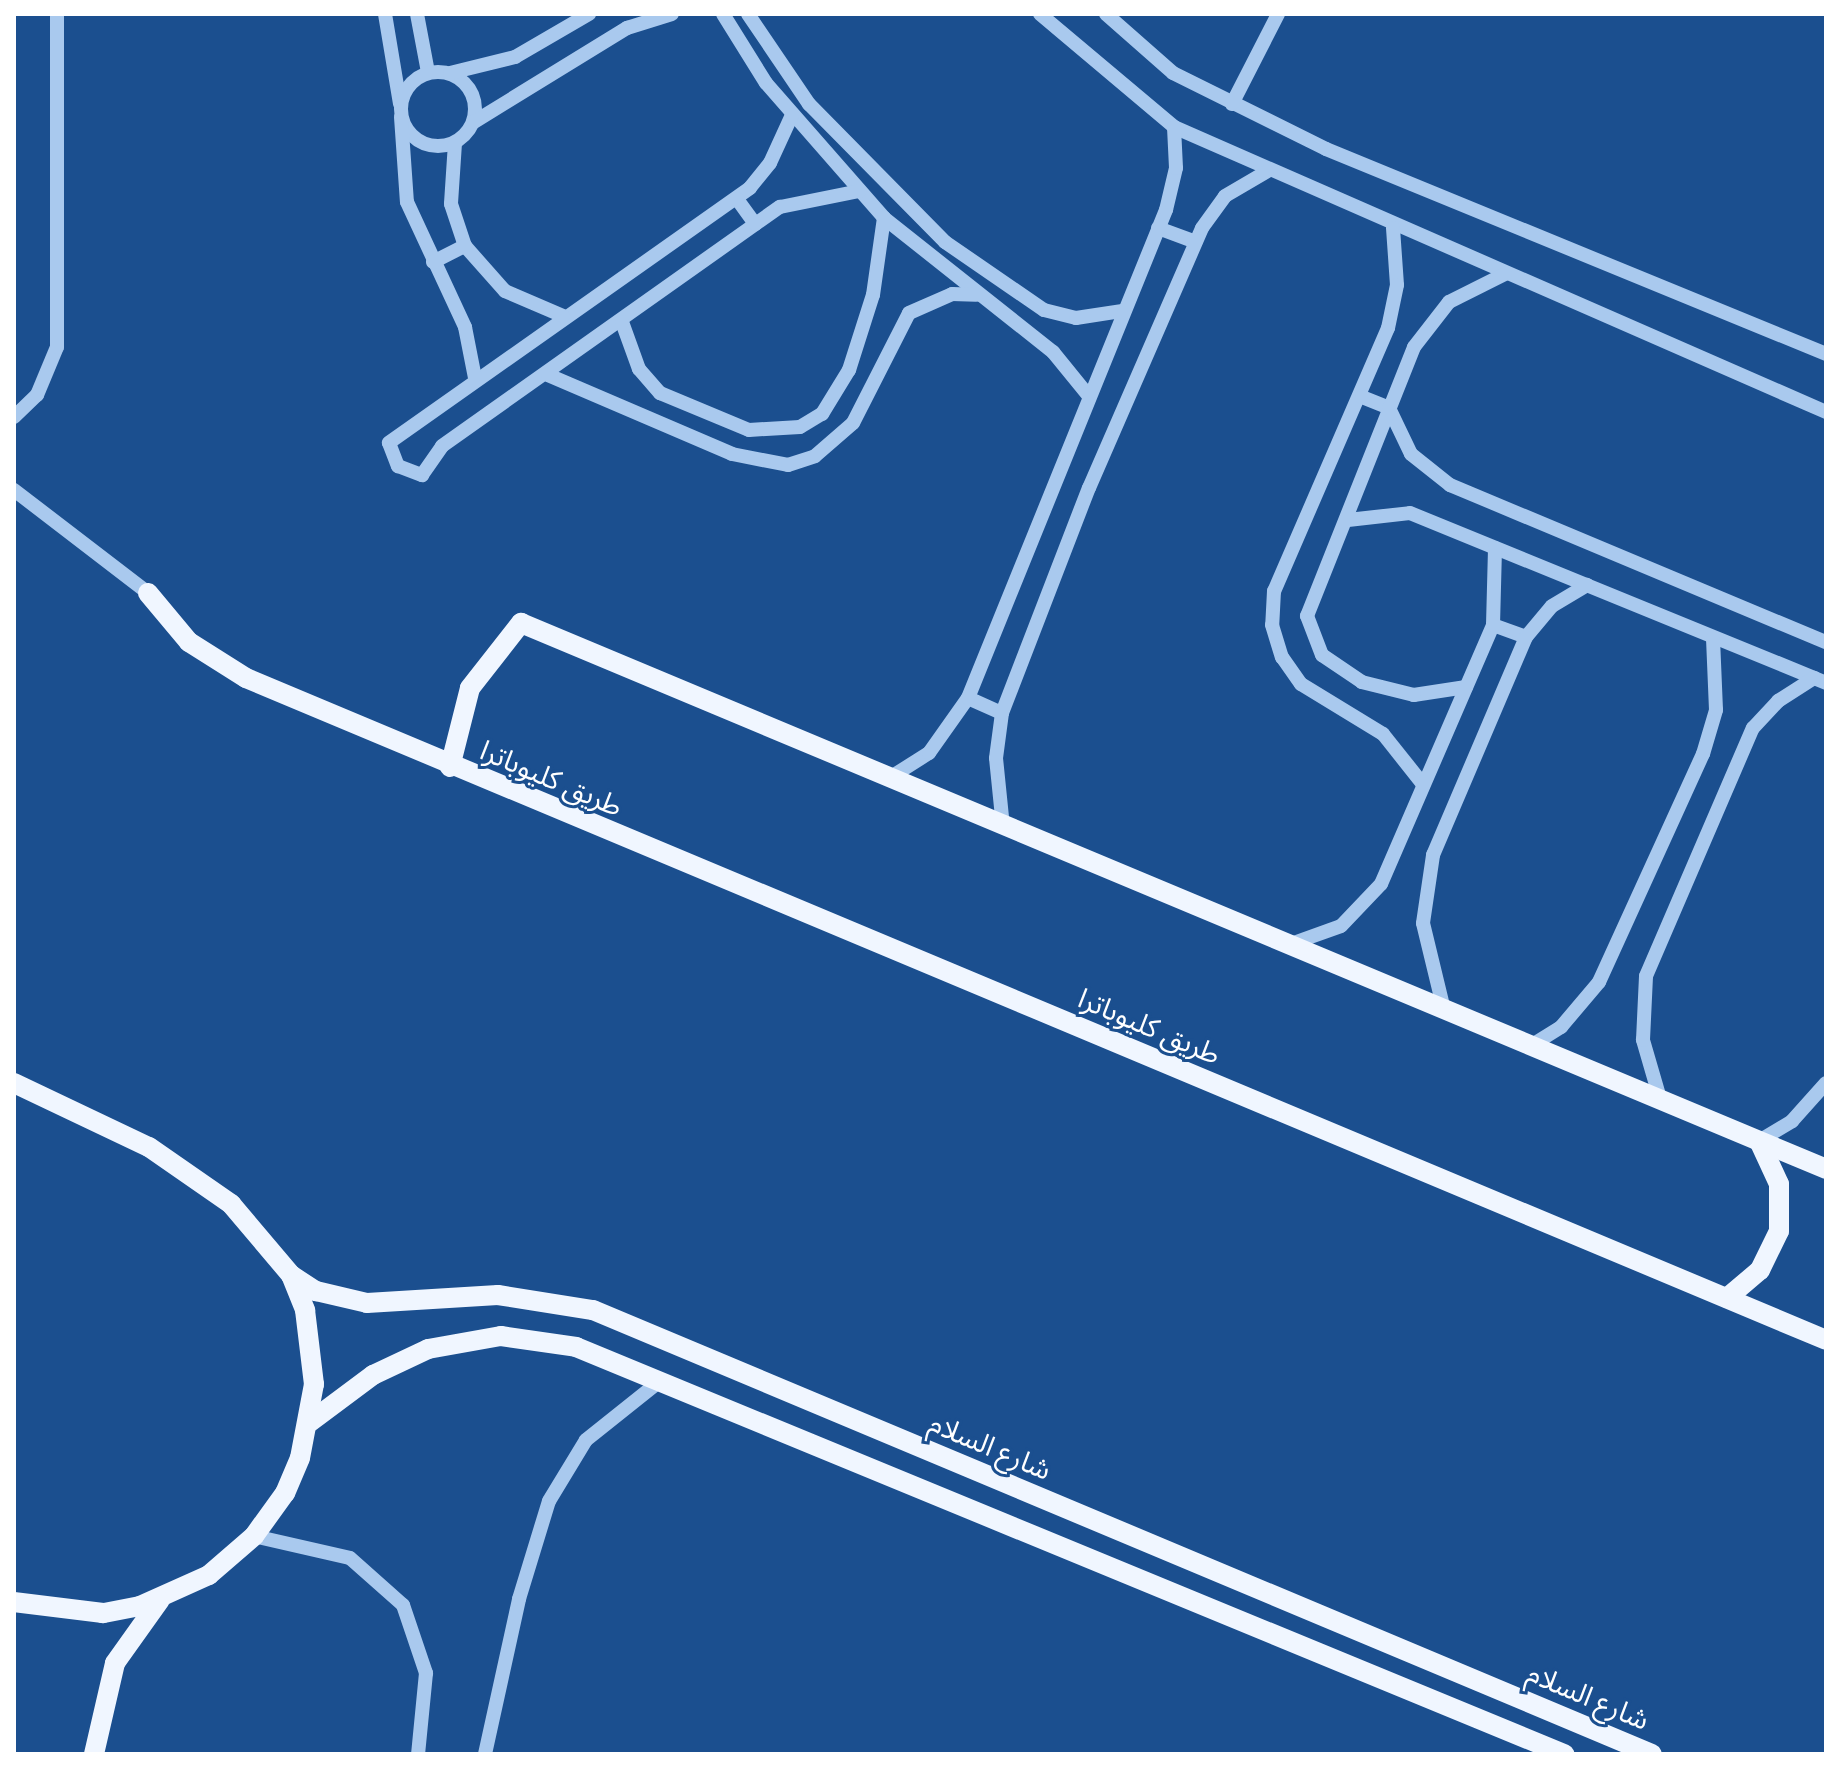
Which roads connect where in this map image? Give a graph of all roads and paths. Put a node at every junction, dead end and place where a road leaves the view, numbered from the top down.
1 (57, 14) edge
2 (385, 14) edge
3 (417, 14) edge
4 (589, 14) edge
5 (672, 14) edge
6 (723, 14) edge
7 (748, 14) edge
8 (1106, 14) edge
9 (1278, 14) edge
10 (1045, 15) edge
11 (428, 72) junction
12 (450, 73) junction
13 (1232, 104) junction
14 (400, 111) junction
15 (792, 115) junction
16 (474, 122) junction
17 (1174, 127) junction
18 (455, 143) junction
19 (1266, 172) junction
20 (859, 191) junction
21 (737, 199) junction
22 (884, 218) junction
23 (755, 224) junction
24 (1158, 228) junction
25 (1393, 228) junction
26 (1196, 242) junction
27 (465, 246) junction
28 (433, 262) junction
29 (1505, 274) junction
30 (976, 295) junction
31 (1044, 310) junction
32 (1122, 311) junction
33 (563, 316) junction
34 (622, 322) junction
35 (1032, 333) junction
36 (1826, 354) edge
37 (548, 375) junction
38 (475, 378) junction
39 (1088, 395) junction
40 (1362, 397) junction
41 (1389, 408) junction
42 (1826, 412) edge
43 (14, 417) edge
44 (14, 490) edge
45 (1348, 520) junction
46 (1495, 548) junction
47 (1587, 585) junction
48 (148, 593) joint
49 (1493, 625) junction
50 (1526, 637) junction
51 (1713, 639) junction
52 (1826, 642) edge
53 (1820, 680) edge
54 (1466, 687) junction
55 (968, 698) junction
56 (1002, 713) junction
57 (450, 767) junction
58 (891, 777) junction
59 (1422, 783) junction
60 (1003, 827) junction
61 (1288, 945) junction
62 (1444, 1011) junction
63 (1529, 1047) junction
64 (14, 1083) edge
65 (1826, 1083) edge
66 (1661, 1102) junction
67 (1759, 1141) junction
68 (1826, 1169) edge
69 (291, 1275) junction
70 (1727, 1298) junction
71 (1826, 1340) edge
72 (660, 1381) junction
73 (310, 1422) junction
74 (1066, 1510) junction
75 (254, 1536) junction
76 (1053, 1544) junction
77 (162, 1598) junction
78 (14, 1602) edge
79 (94, 1754) edge
80 (418, 1754) edge
81 (485, 1754) edge
82 (1564, 1754) edge
83 (1652, 1754) edge

1 - 43 street
2 - 14 street
3 - 11 street
4 - 12 street
5 - 16 street
6 - 15 street
7 - 31 street
8 - 13 street
9 - 13 street
10 - 17 street
11 - 12 street
11 - 14 street
12 - 16 street
13 - 36 street
14 - 18 street
14 - 28 street
15 - 20 street
15 - 21 street
16 - 18 street
17 - 19 street
17 - 24 street
18 - 27 street
19 - 25 street
19 - 26 street
20 - 22 street
20 - 23 street
21 - 23 street
21 - 33 street
22 - 30 street
22 - 34 street
23 - 34 street
24 - 26 street
24 - 32 street
25 - 29 street
25 - 40 street
26 - 56 street
27 - 28 street
27 - 33 street
28 - 38 street
29 - 41 street
29 - 42 street
30 - 35 street
30 - 37 street
31 - 32 street
31 - 35 street
32 - 39 street
33 - 38 street
34 - 37 street
35 - 39 street
37 - 38 street
39 - 55 street
40 - 41 street
40 - 59 street
41 - 45 street
41 - 52 street
44 - 48 street
45 - 46 street
45 - 54 street
46 - 47 street
46 - 49 street
47 - 50 street
47 - 51 street
48 - 57 main road, طريق كليوباترا
49 - 50 street
49 - 54 street
50 - 62 street
51 - 53 street
51 - 63 street
53 - 66 street
54 - 59 street
55 - 56 street
55 - 58 street
56 - 60 street
57 - 58 main road
57 - 70 main road, طريق كليوباترا
58 - 60 main road
59 - 61 street
60 - 61 main road
61 - 62 main road
62 - 63 main road
63 - 66 main road
64 - 69 main road
65 - 67 street
66 - 67 main road
67 - 68 main road
67 - 70 main road
69 - 73 main road
69 - 74 main road, شارع السلام
70 - 71 main road, طريق كليوباترا
72 - 73 main road
72 - 76 main road
72 - 81 street
73 - 75 main road
74 - 76 main road
74 - 83 main road, شارع السلام
75 - 77 main road
75 - 80 street
76 - 82 main road
77 - 78 main road
77 - 79 main road

